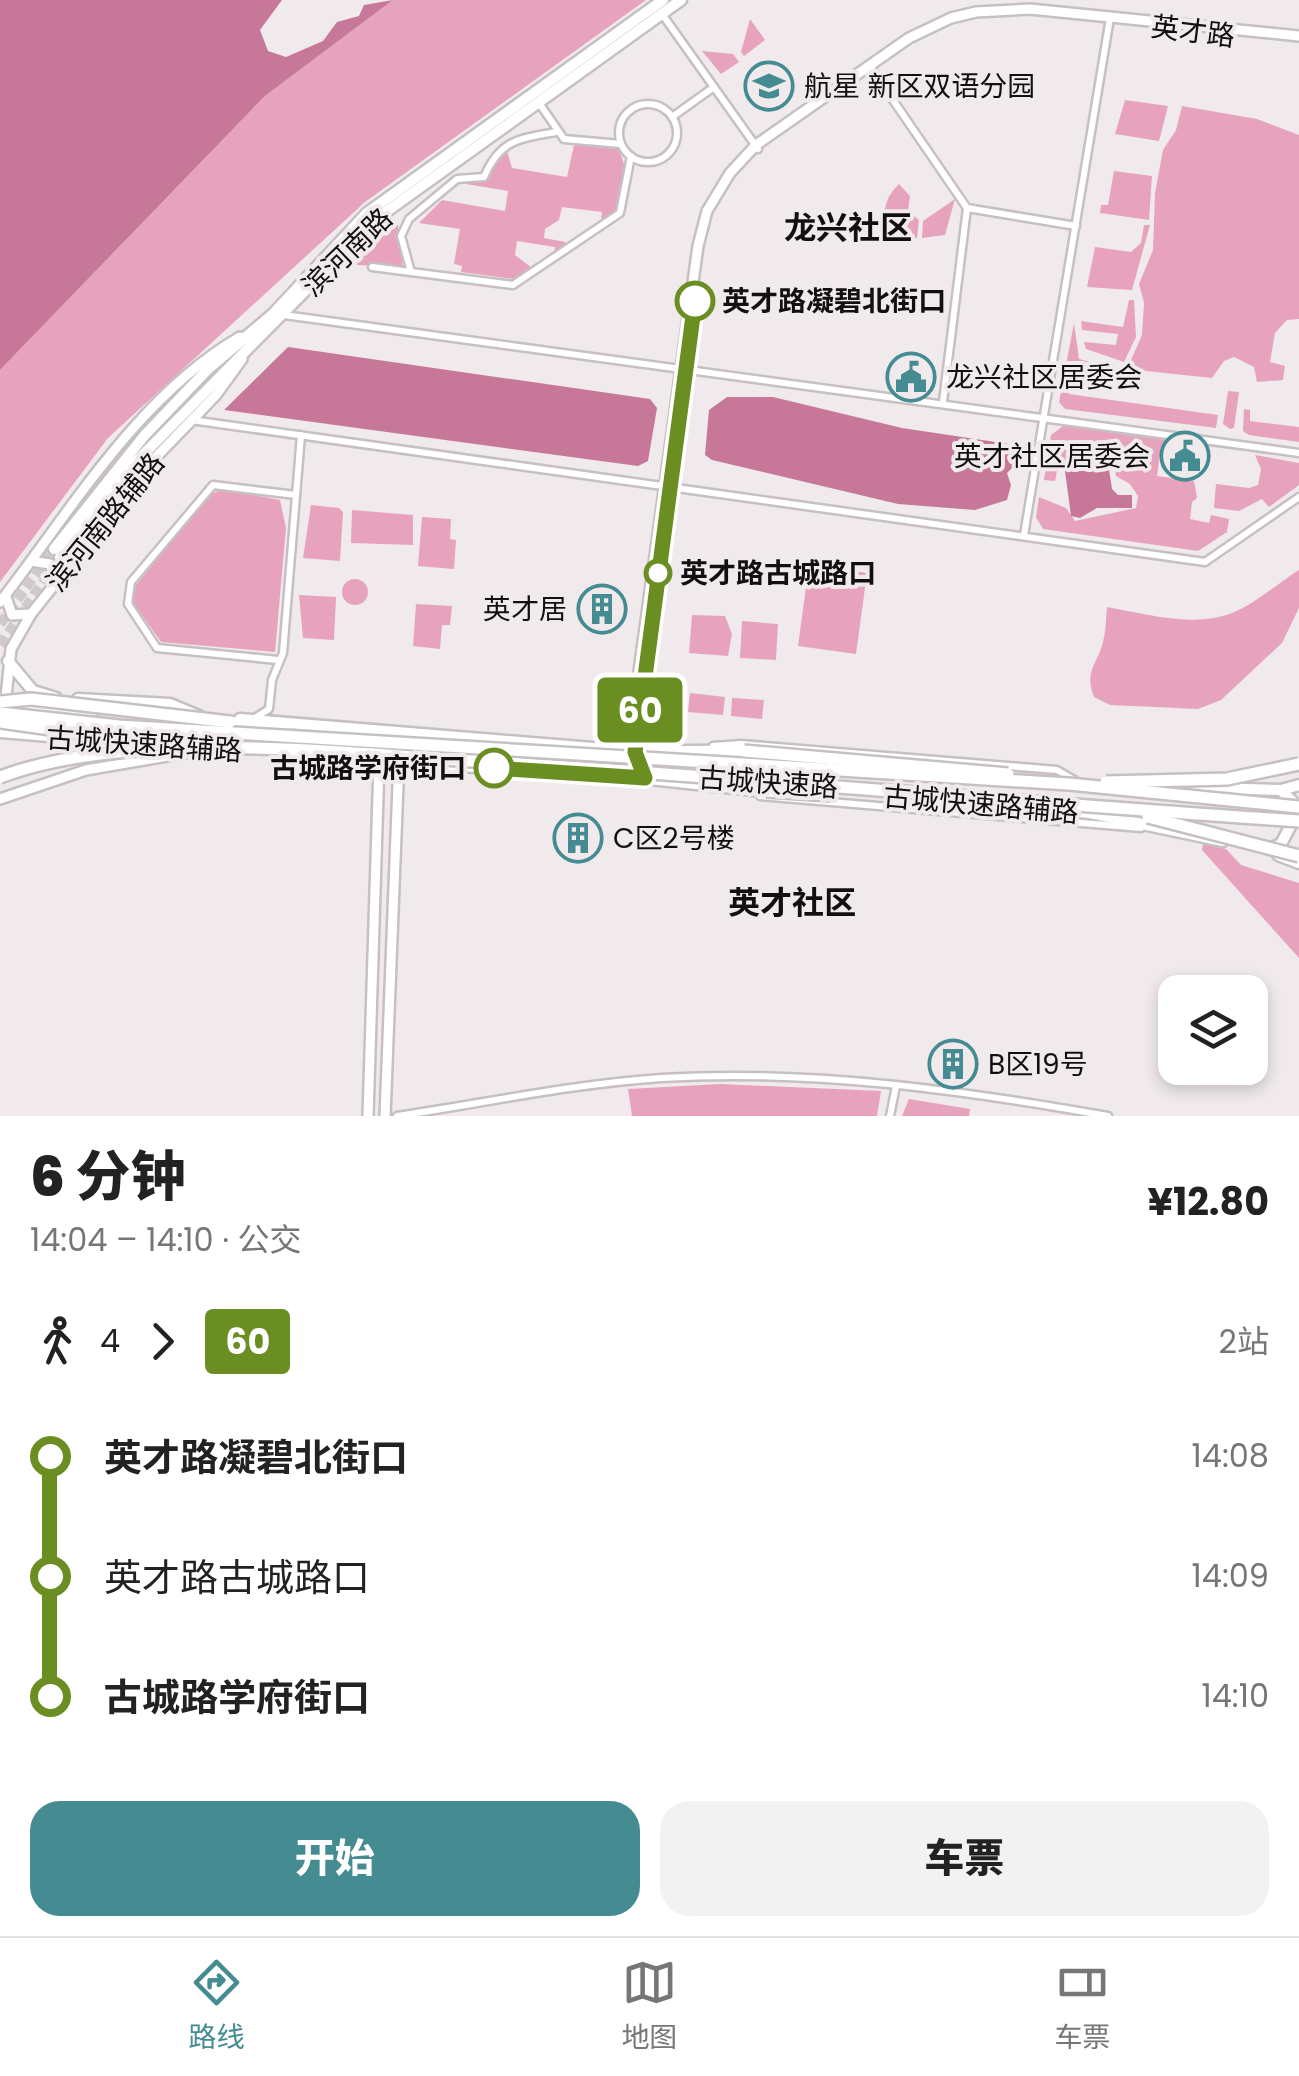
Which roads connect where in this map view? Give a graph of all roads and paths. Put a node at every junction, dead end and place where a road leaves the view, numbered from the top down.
1 (681, 0) edge
2 (660, 6) edge
3 (1110, 20) junction
4 (1299, 38) edge
5 (871, 68) junction
6 (714, 86) junction
7 (538, 102) junction
8 (672, 117) junction
9 (556, 132) junction
10 (621, 144) junction
11 (757, 147) junction
12 (631, 156) junction
13 (967, 208) junction
14 (1076, 226) junction
15 (372, 267) dead end
16 (411, 272) junction
17 (278, 314) junction
18 (260, 330) junction
19 (684, 366) junction
20 (943, 402) junction
21 (1045, 416) junction
22 (191, 420) junction
23 (301, 435) junction
24 (1299, 452) edge
25 (668, 489) junction
26 (296, 495) junction
27 (1299, 497) edge
28 (1024, 535) junction
29 (57, 553) tunnel mouth
30 (31, 561) junction
31 (56, 583) junction
32 (3, 598) edge
33 (30, 614) junction
34 (278, 660) junction
35 (8, 661) junction
36 (2, 705) edge
37 (201, 717) junction
38 (252, 720) junction
39 (0, 722) edge
40 (380, 730) junction
41 (400, 732) junction
42 (0, 733) edge
43 (306, 736) junction
44 (206, 749) junction
45 (304, 750) junction
46 (632, 752) junction
47 (380, 761) junction
48 (399, 762) junction
49 (1299, 764) edge
50 (0, 778) edge
51 (639, 778) junction
52 (1073, 783) junction
53 (1299, 785) edge
54 (1281, 790) junction
55 (0, 799) edge
56 (1299, 799) edge
57 (1236, 802) junction
58 (1093, 807) junction
59 (1299, 807) edge
60 (1299, 821) edge
61 (1264, 852) junction
62 (1296, 858) edge
63 (896, 1086) junction
64 (368, 1116) edge
65 (386, 1116) edge
66 (397, 1116) edge
67 (890, 1116) edge
68 (1108, 1116) edge

1 - 2 main road, 滨河南路
2 - 6 street
2 - 7 main road, 滨河南路
2 - 17 main road, 滨河南路
3 - 4 main road, 英才路
3 - 5 main road, 英才路
3 - 11 main road, 英才路
3 - 14 street
5 - 11 main road, 英才路
5 - 13 street
6 - 8 street
6 - 11 street
7 - 9 street
7 - 17 main road, 滨河南路
8 - 10 street
8 - 12 street
9 - 10 street
9 - 16 street
10 - 12 street
11 - 19 main road, 英才路
12 - 16 street
13 - 14 street
13 - 20 street
14 - 21 street
15 - 16 street
17 - 18 main road, 滨河南路
17 - 19 street
18 - 22 main road, 滨河南路辅路
18 - 29 main road, 滨河南路
18 - 30 main road, 滨河南路辅路
19 - 20 street
19 - 25 main road, 英才路
20 - 21 street
21 - 24 street
21 - 28 street
22 - 23 street
22 - 31 main road, 滨河南路辅路
23 - 25 street
23 - 26 street
25 - 28 street
25 - 46 main road, 英才路
26 - 34 street
26 - 34 street
27 - 28 street
30 - 31 main road
30 - 32 main road, 滨河南路辅路
31 - 33 main road, 滨河南路辅路
32 - 33 main road
33 - 35 main road, 滨河南路辅路
34 - 38 street
35 - 36 main road, 滨河南路辅路
35 - 37 main road
36 - 37 main road, 古城快速路辅路
36 - 42 main road, 滨河南路辅路
36 - 43 highway, bridge
36 - 43 highway, 古城快速路, bridge
37 - 38 main road, 古城快速路辅路
38 - 40 main road, 古城快速路辅路
39 - 45 highway, bridge
40 - 41 main road, 古城快速路辅路
40 - 47 main road
41 - 46 main road, 古城快速路辅路
41 - 48 main road
42 - 44 main road, 古城快速路辅路
43 - 52 highway, 古城快速路, bridge
44 - 47 main road, 古城快速路辅路
44 - 55 main road
45 - 50 highway, 古城快速路, bridge
45 - 58 highway, 古城快速路, bridge
46 - 51 main road, 英才路
46 - 52 main road, 古城快速路辅路
46 - 52 highway, bridge
47 - 48 main road, 古城快速路辅路
47 - 64 main road
48 - 51 main road, 古城快速路辅路
48 - 65 main road
49 - 52 highway, bridge
51 - 58 highway, bridge
51 - 61 main road, 古城快速路辅路
52 - 54 main road, 古城快速路辅路
52 - 57 highway, 古城快速路, bridge
53 - 54 main road, 古城快速路辅路
54 - 61 main road
56 - 57 highway, bridge
57 - 59 highway, 古城快速路, bridge
58 - 60 highway, 古城快速路, bridge
58 - 62 highway, bridge
61 - 62 main road, 古城快速路辅路
63 - 66 street
63 - 67 street
63 - 68 street

